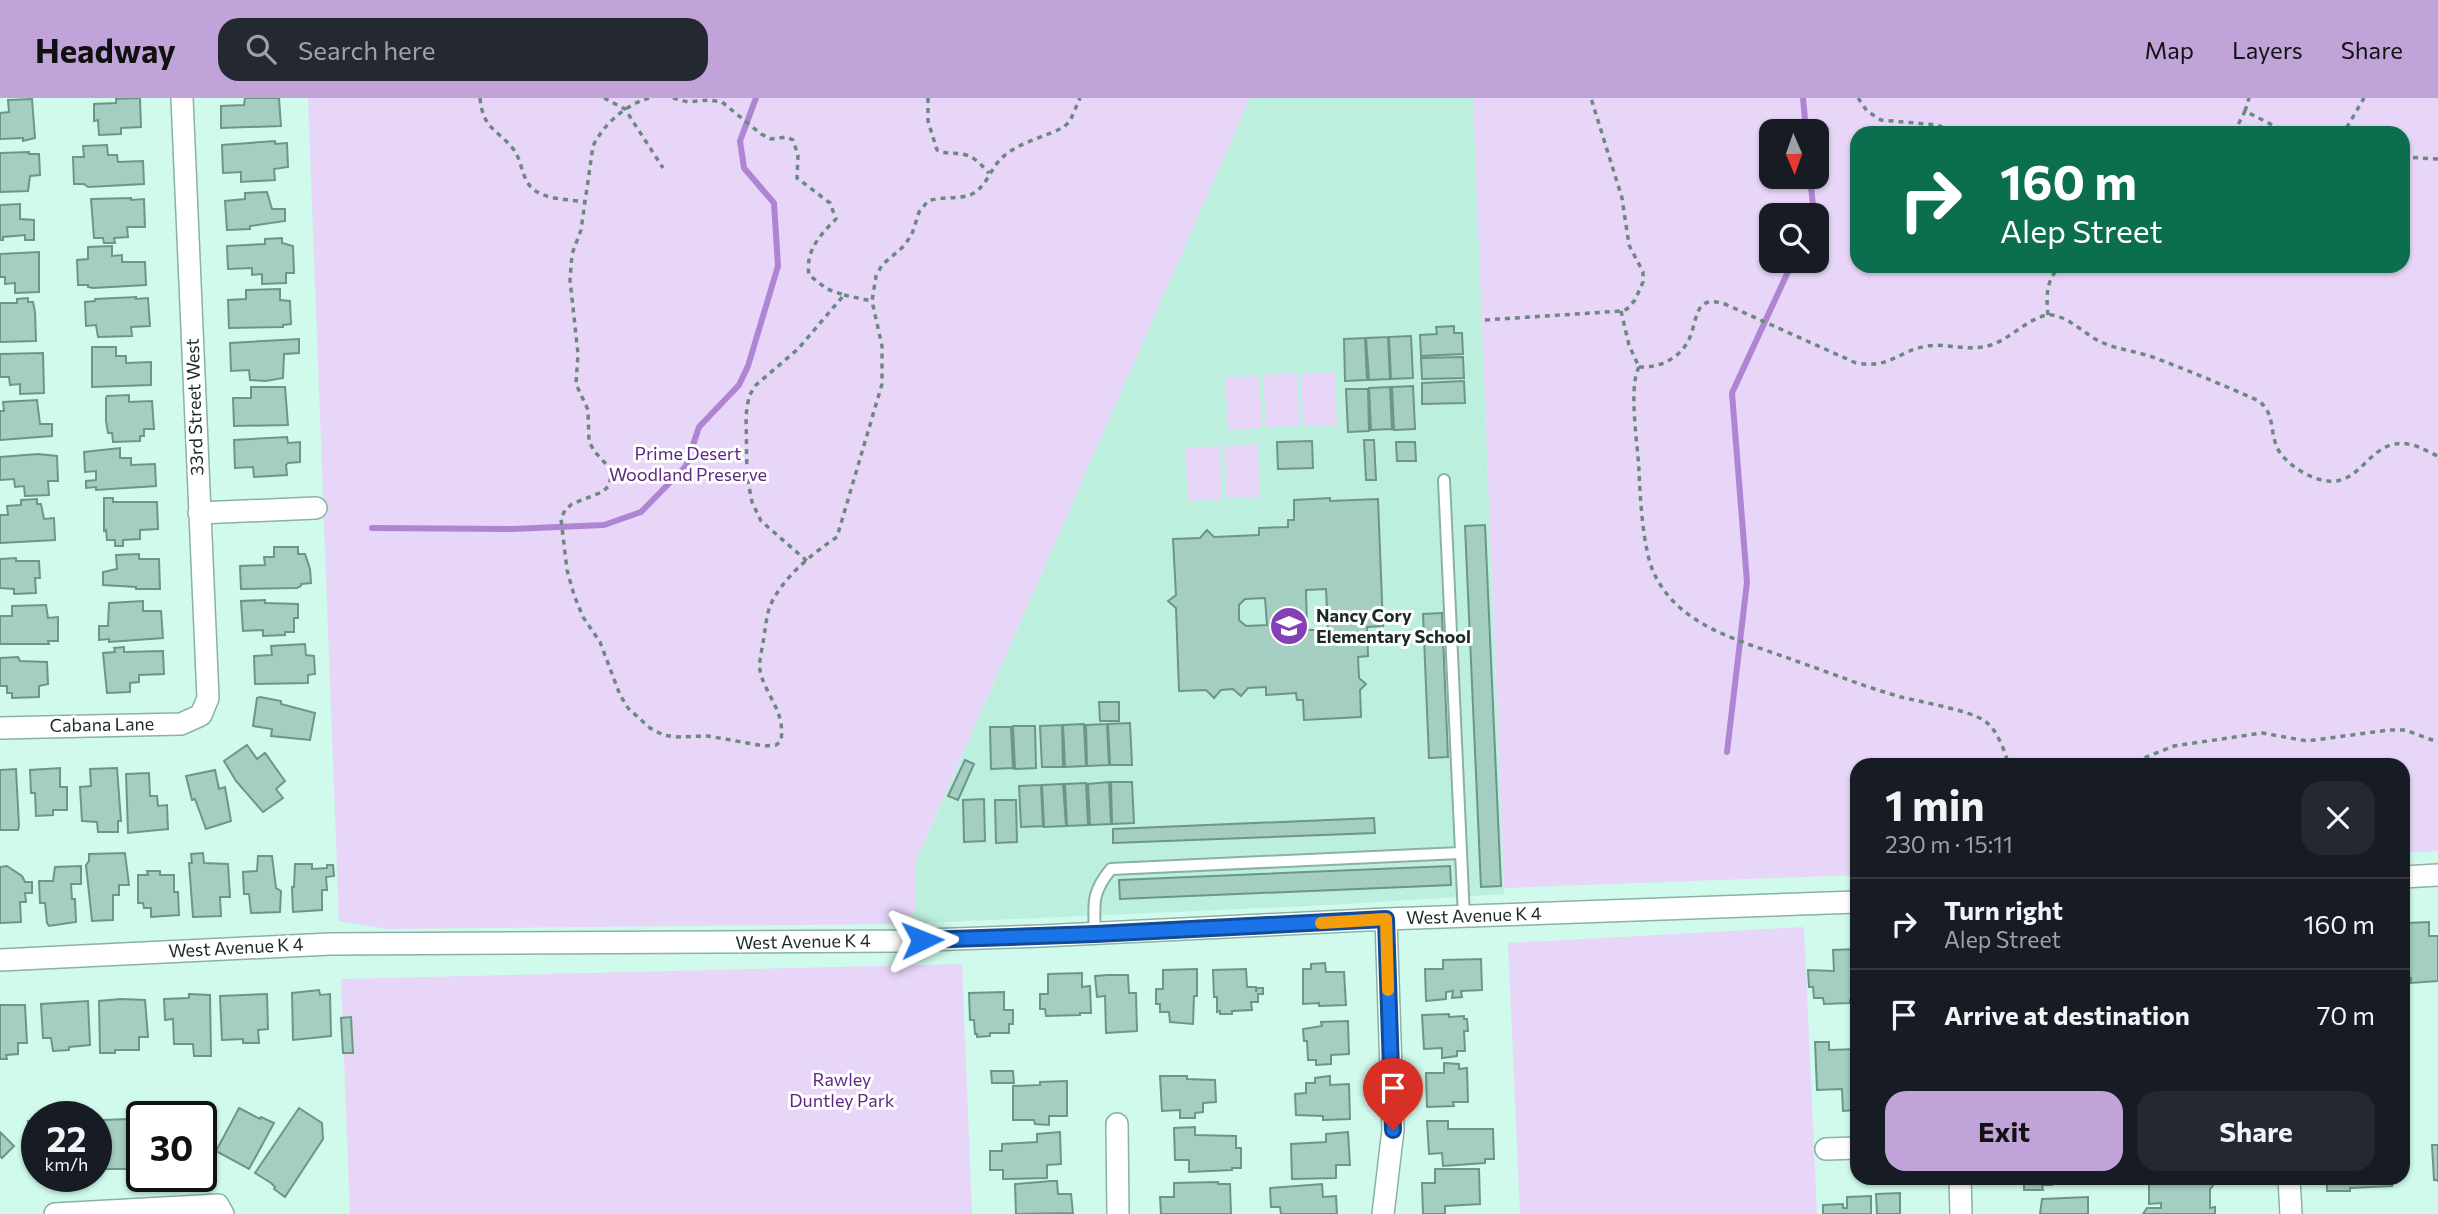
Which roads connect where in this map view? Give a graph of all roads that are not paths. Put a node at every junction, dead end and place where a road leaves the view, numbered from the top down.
1 (182, 98) edge
2 (1444, 480) dead end
3 (316, 508) dead end
4 (199, 513) junction
5 (201, 715) joint
6 (0, 728) edge
7 (1460, 853) junction
8 (2438, 875) edge
9 (2410, 877) edge
10 (1850, 901) edge
11 (1464, 916) junction
12 (1386, 919) junction
13 (1095, 934) junction
14 (0, 960) edge
15 (1117, 1124) dead end
16 (1850, 1148) edge
17 (1826, 1149) dead end
18 (1960, 1185) edge
19 (2289, 1185) edge
20 (220, 1210) edge
21 (55, 1214) edge
22 (1118, 1214) edge
23 (1383, 1214) edge
24 (1961, 1214) edge
25 (2291, 1214) edge

1 - 4 street, 33rd Street West
2 - 7 lane
3 - 4 street
4 - 5 street, 33rd Street West
5 - 6 street, Cabana Lane
7 - 11 lane
7 - 13 lane
8 - 9 street
10 - 11 street, West Avenue K 4
11 - 12 street, West Avenue K 4
12 - 13 street, West Avenue K 4
12 - 23 street
13 - 14 street, West Avenue K 4
15 - 22 street
16 - 17 street
18 - 24 street
19 - 25 street
20 - 21 street

